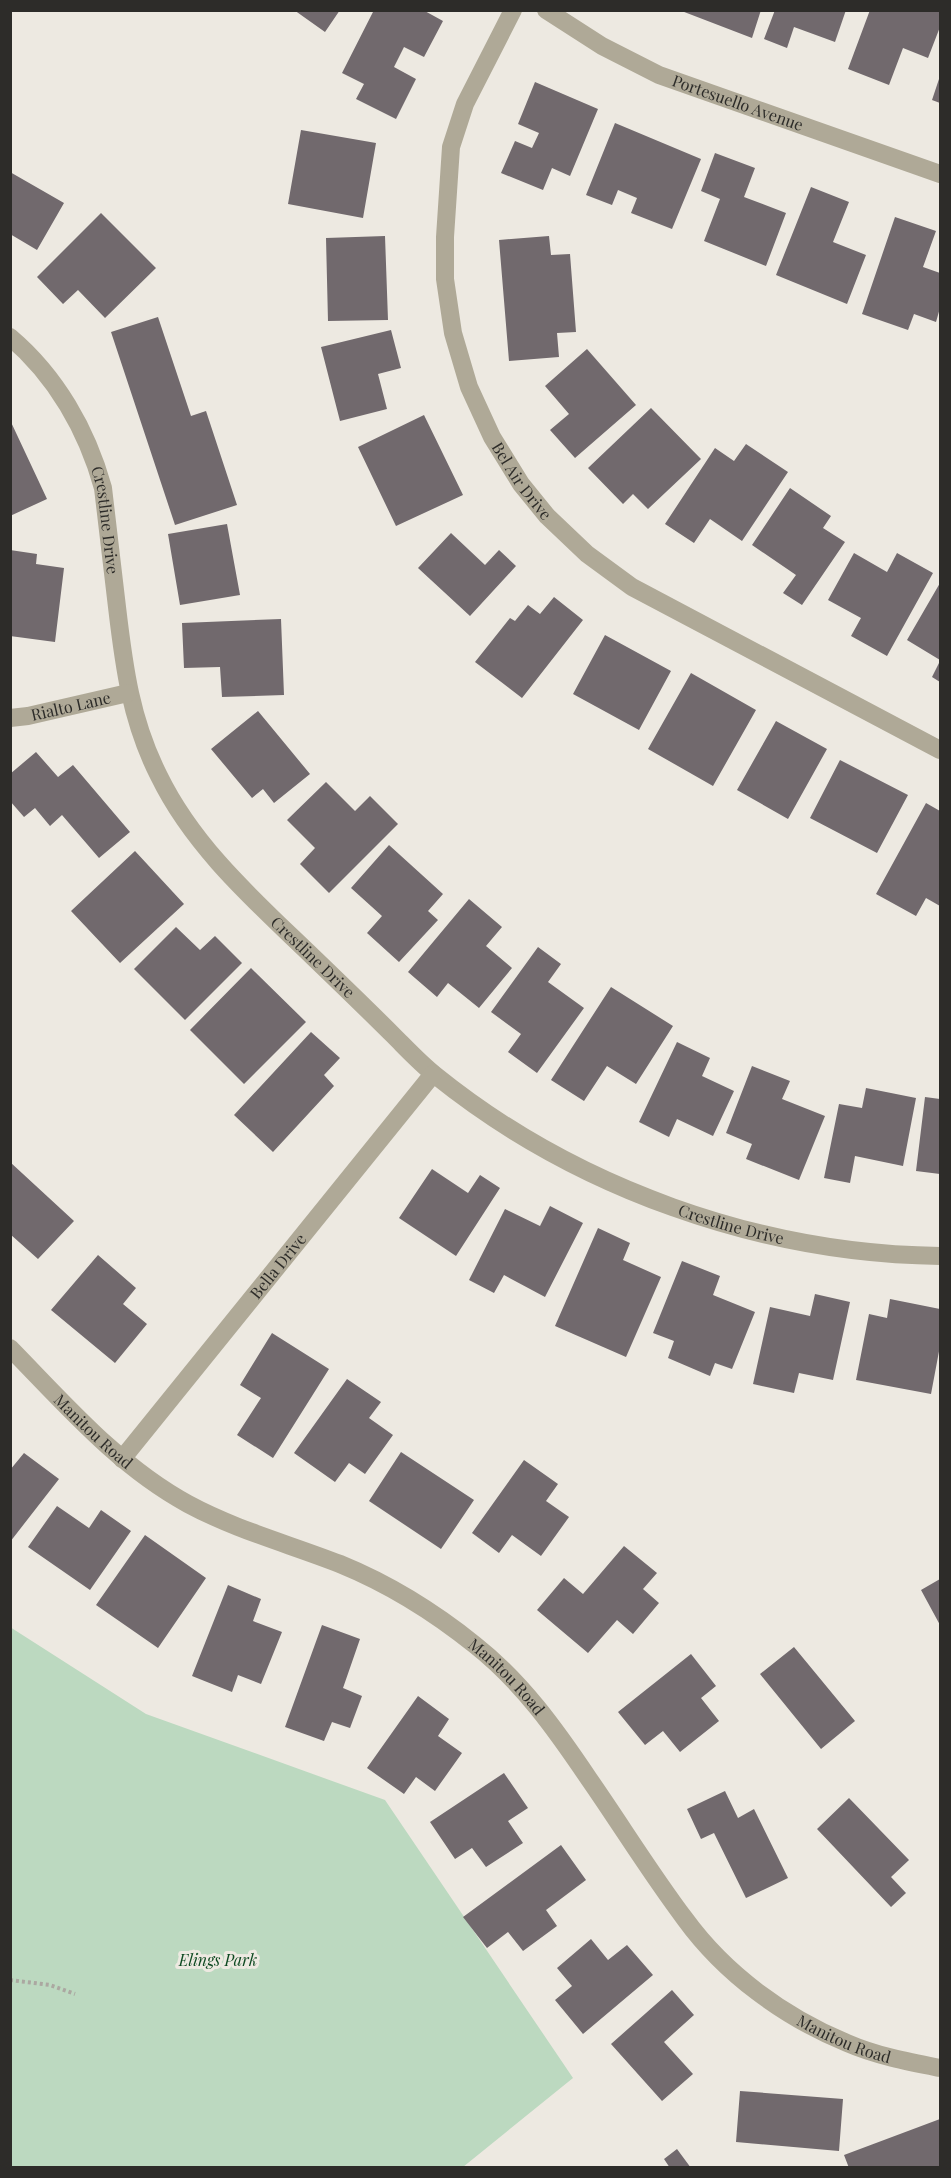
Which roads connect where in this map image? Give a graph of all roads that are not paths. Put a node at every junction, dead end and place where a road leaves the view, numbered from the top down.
1 (513, 10) edge
2 (546, 10) edge
3 (940, 174) edge
4 (10, 337) edge
5 (128, 693) junction
6 (10, 718) edge
7 (940, 750) edge
8 (433, 1074) junction
9 (940, 1256) edge
10 (10, 1348) edge
11 (122, 1459) junction
12 (940, 2068) edge

1 - 7 street, Bel Air Drive
2 - 3 street, Portesuello Avenue
4 - 5 street, Crestline Drive
5 - 6 street, Rialto Lane
5 - 8 street, Crestline Drive
8 - 9 street, Crestline Drive
8 - 11 street, Bella Drive
10 - 11 street, Manitou Road
11 - 12 street, Manitou Road

